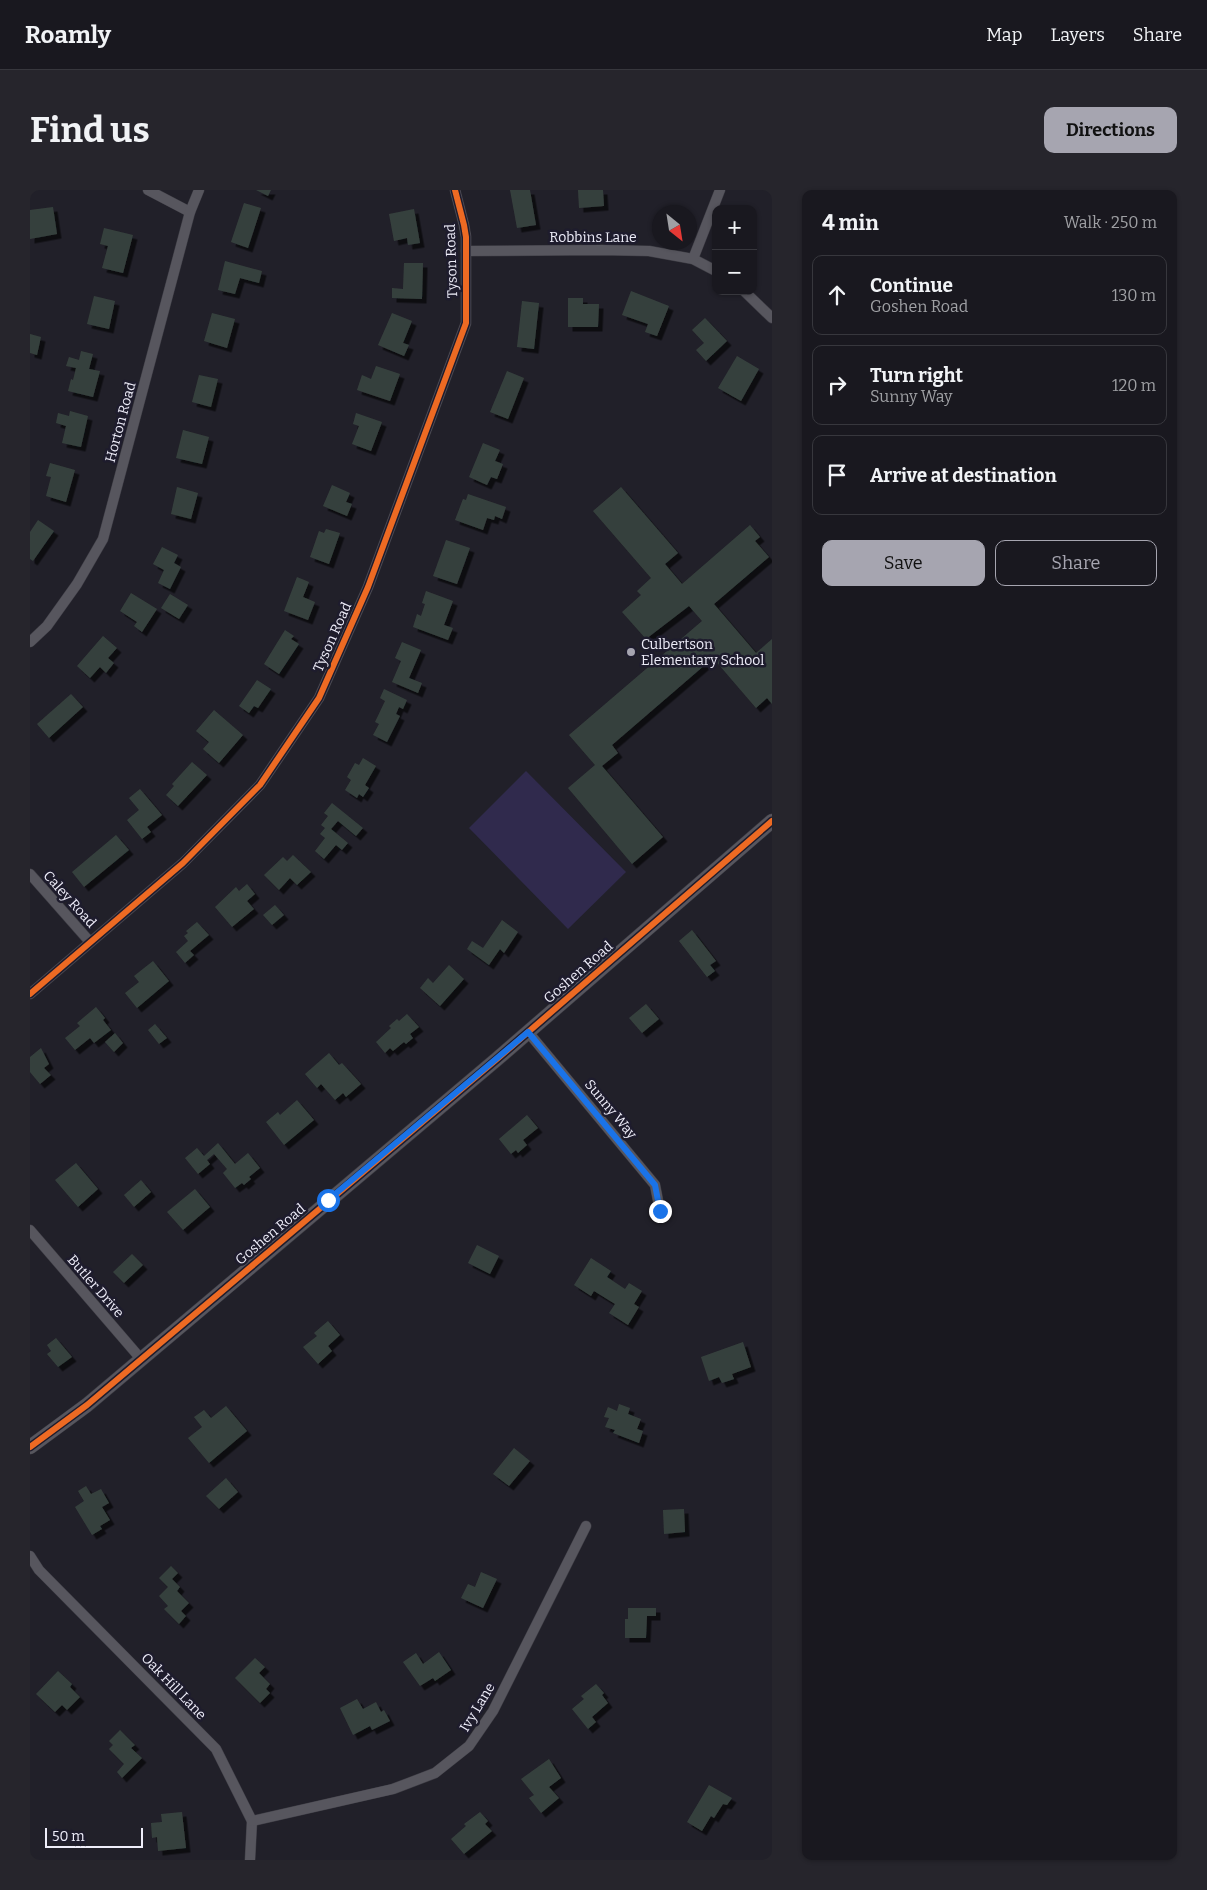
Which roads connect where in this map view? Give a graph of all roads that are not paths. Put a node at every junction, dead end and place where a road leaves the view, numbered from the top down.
1 (148, 190) edge
2 (199, 190) edge
3 (455, 190) edge
4 (720, 190) edge
5 (190, 212) junction
6 (466, 251) junction
7 (693, 259) junction
8 (712, 269) edge
9 (748, 295) edge
10 (772, 318) edge
11 (30, 642) edge
12 (772, 821) edge
13 (30, 874) edge
14 (90, 942) junction
15 (30, 994) edge
16 (528, 1032) junction
17 (660, 1211) dead end
18 (30, 1230) edge
19 (141, 1359) junction
20 (30, 1447) edge
21 (586, 1526) dead end
22 (30, 1556) edge
23 (252, 1821) junction
24 (250, 1860) edge

1 - 5 street
2 - 5 street, Horton Road
3 - 6 street, Tyson Road
4 - 7 street
5 - 11 street, Horton Road
6 - 7 street, Robbins Lane
6 - 14 street, Tyson Road
7 - 8 street, Robbins Lane
9 - 10 street
12 - 16 street, Goshen Road
13 - 14 street, Caley Road
14 - 15 street, Tyson Road
16 - 17 street, Sunny Way
16 - 19 street, Goshen Road
18 - 19 street, Butler Drive
19 - 20 street, Goshen Road
21 - 23 street, Ivy Lane
22 - 23 street, Oak Hill Lane
23 - 24 street, Oak Hill Lane

